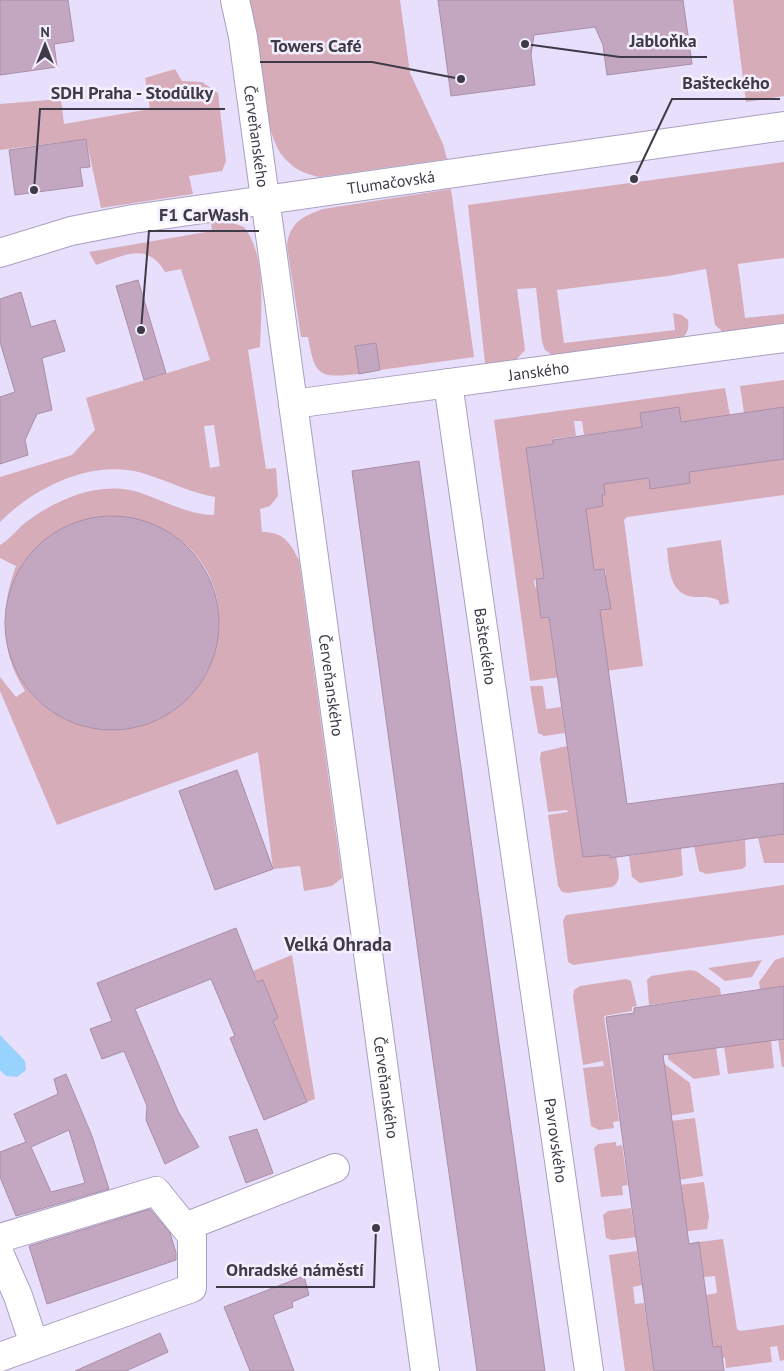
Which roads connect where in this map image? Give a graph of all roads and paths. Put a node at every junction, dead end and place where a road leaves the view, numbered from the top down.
1 (235, 0) edge
2 (784, 126) edge
3 (264, 201) junction
4 (0, 253) edge
5 (784, 338) edge
6 (448, 383) junction
7 (292, 404) junction
8 (523, 910) joint
9 (335, 1168) dead end
10 (185, 1227) junction
11 (0, 1238) edge
12 (0, 1255) edge
13 (34, 1344) junction
14 (0, 1357) edge
15 (425, 1371) edge
16 (589, 1371) edge

1 - 3 street, Červeňanského
2 - 3 street, Tlumačovská
3 - 4 street, Tlumačovská
3 - 7 street, Červeňanského
5 - 6 street, Janského
6 - 7 street, Janského
6 - 8 street, Bašteckého
7 - 15 street, Červeňanského
8 - 16 street, Pavrovského
9 - 10 street
10 - 11 street
10 - 13 street
12 - 13 street
13 - 14 street

